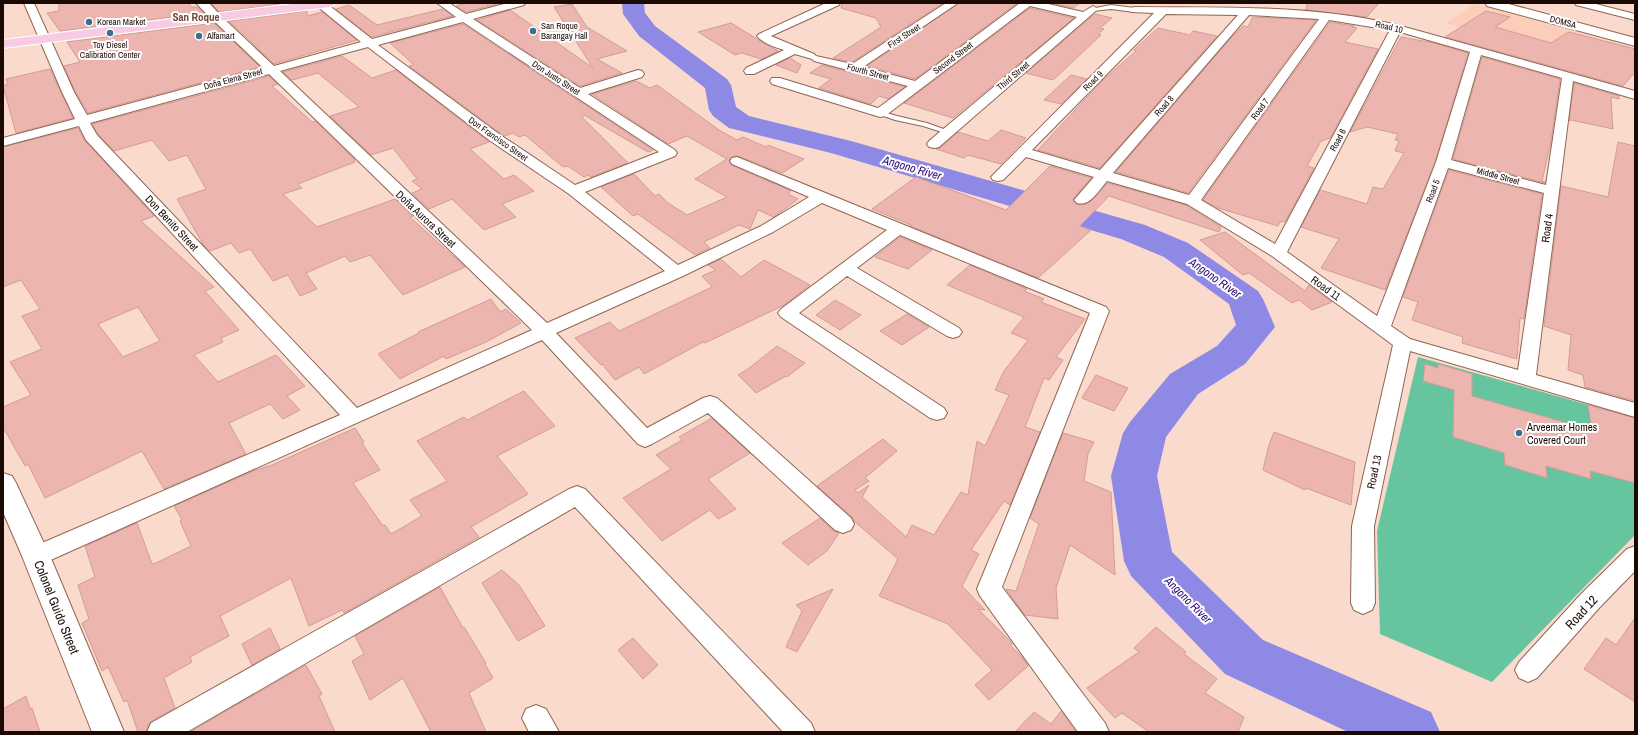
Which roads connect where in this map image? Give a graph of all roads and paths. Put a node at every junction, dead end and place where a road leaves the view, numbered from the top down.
1 (29, 3) edge
2 (272, 3) edge
3 (442, 3) edge
4 (520, 3) edge
5 (835, 3) edge
6 (953, 3) edge
7 (1027, 3) edge
8 (1031, 3) edge
9 (1490, 3) edge
10 (1580, 3) edge
11 (325, 4) edge
12 (210, 10) edge
13 (1135, 10) joint
14 (1163, 11) junction
15 (1089, 12) junction
16 (1246, 12) junction
17 (1326, 16) junction
18 (1635, 17) edge
19 (463, 18) junction
20 (1397, 28) junction
21 (3, 36) edge
22 (44, 36) junction
23 (1635, 42) edge
24 (369, 43) junction
25 (3, 44) edge
26 (794, 50) junction
27 (1476, 51) junction
28 (854, 68) junction
29 (270, 69) junction
30 (750, 71) dead end
31 (638, 74) dead end
32 (1568, 76) junction
33 (776, 81) dead end
34 (917, 85) junction
35 (578, 93) junction
36 (1635, 95) edge
37 (880, 113) junction
38 (82, 120) junction
39 (948, 132) junction
40 (3, 142) edge
41 (934, 144) dead end
42 (1023, 152) junction
43 (737, 161) dead end
44 (1444, 162) junction
45 (998, 176) dead end
46 (1104, 176) junction
47 (1552, 190) junction
48 (574, 191) junction
49 (821, 197) junction
50 (1082, 200) dead end
51 (1192, 201) junction
52 (898, 229) junction
53 (1278, 253) junction
54 (845, 268) junction
55 (677, 272) junction
56 (1381, 328) junction
57 (543, 330) junction
58 (953, 332) dead end
59 (1403, 343) junction
60 (1526, 379) junction
61 (1635, 410) edge
62 (937, 412) dead end
63 (354, 417) junction
64 (3, 483) edge
65 (843, 524) dead end
66 (36, 556) junction
67 (1635, 556) edge
68 (1363, 603) dead end
69 (1528, 670) dead end
70 (108, 732) edge
71 (161, 732) edge
72 (801, 732) edge
73 (1095, 732) edge

1 - 22 street, Don Benito Street
2 - 12 main road
3 - 19 street, Don Justo Street
4 - 19 street, Doña Elena Street
5 - 26 street, Fourth Street
6 - 28 street, First Street
7 - 34 street, Second Street
8 - 15 street
9 - 23 street, DOMSA
10 - 18 street
11 - 12 main road
11 - 24 street, Don Francisco Street
12 - 22 main road
12 - 29 street, Doña Aurora Street
13 - 14 street, Road 10
13 - 15 lane
14 - 16 street, Road 10
14 - 42 street, Road 9
15 - 39 street, Third Street
16 - 17 street, Road 10
16 - 46 street, Road 8
17 - 20 street, Road 10
17 - 51 street, Road 7
19 - 24 street, Doña Elena Street
19 - 35 street, Don Justo Street
20 - 27 street, Road 10
20 - 53 street, Road 6
21 - 22 main road
22 - 25 main road
22 - 38 street, Don Benito Street
24 - 29 street, Doña Elena Street
24 - 48 street, Don Francisco Street
26 - 28 street, Fourth Street
26 - 30 street
27 - 32 street, Road 10
27 - 44 street, Road 5
28 - 34 street, Fourth Street
29 - 38 street, Doña Elena Street
29 - 57 street, Doña Aurora Street
31 - 35 street
32 - 36 street, Road 10
32 - 47 street, Road 4
33 - 37 street
34 - 37 street, Second Street
35 - 48 street, Don Justo Street
37 - 39 lane
38 - 40 street, Doña Elena Street
38 - 63 street, Don Benito Street
39 - 41 street, Third Street
42 - 45 street, Road 9
42 - 46 street, Road 11
43 - 49 street
44 - 47 street, Middle Street
44 - 56 street, Road 5
46 - 50 street, Road 8
46 - 51 street, Road 11
47 - 60 street, Road 4
48 - 55 street, Don Francisco Street
49 - 52 street
49 - 55 street
51 - 53 street, Road 11
52 - 54 street
52 - 73 street
53 - 56 street, Road 11
54 - 58 street
54 - 62 street
55 - 57 street
56 - 59 street, Road 11
57 - 63 street
57 - 65 street, Doña Aurora Street
59 - 60 street, Road 11
59 - 68 street, Road 13
60 - 61 street, Road 11
63 - 66 street
64 - 66 street, Colonel Guido Street
66 - 70 street, Colonel Guido Street
67 - 69 street, Road 12
71 - 72 street

